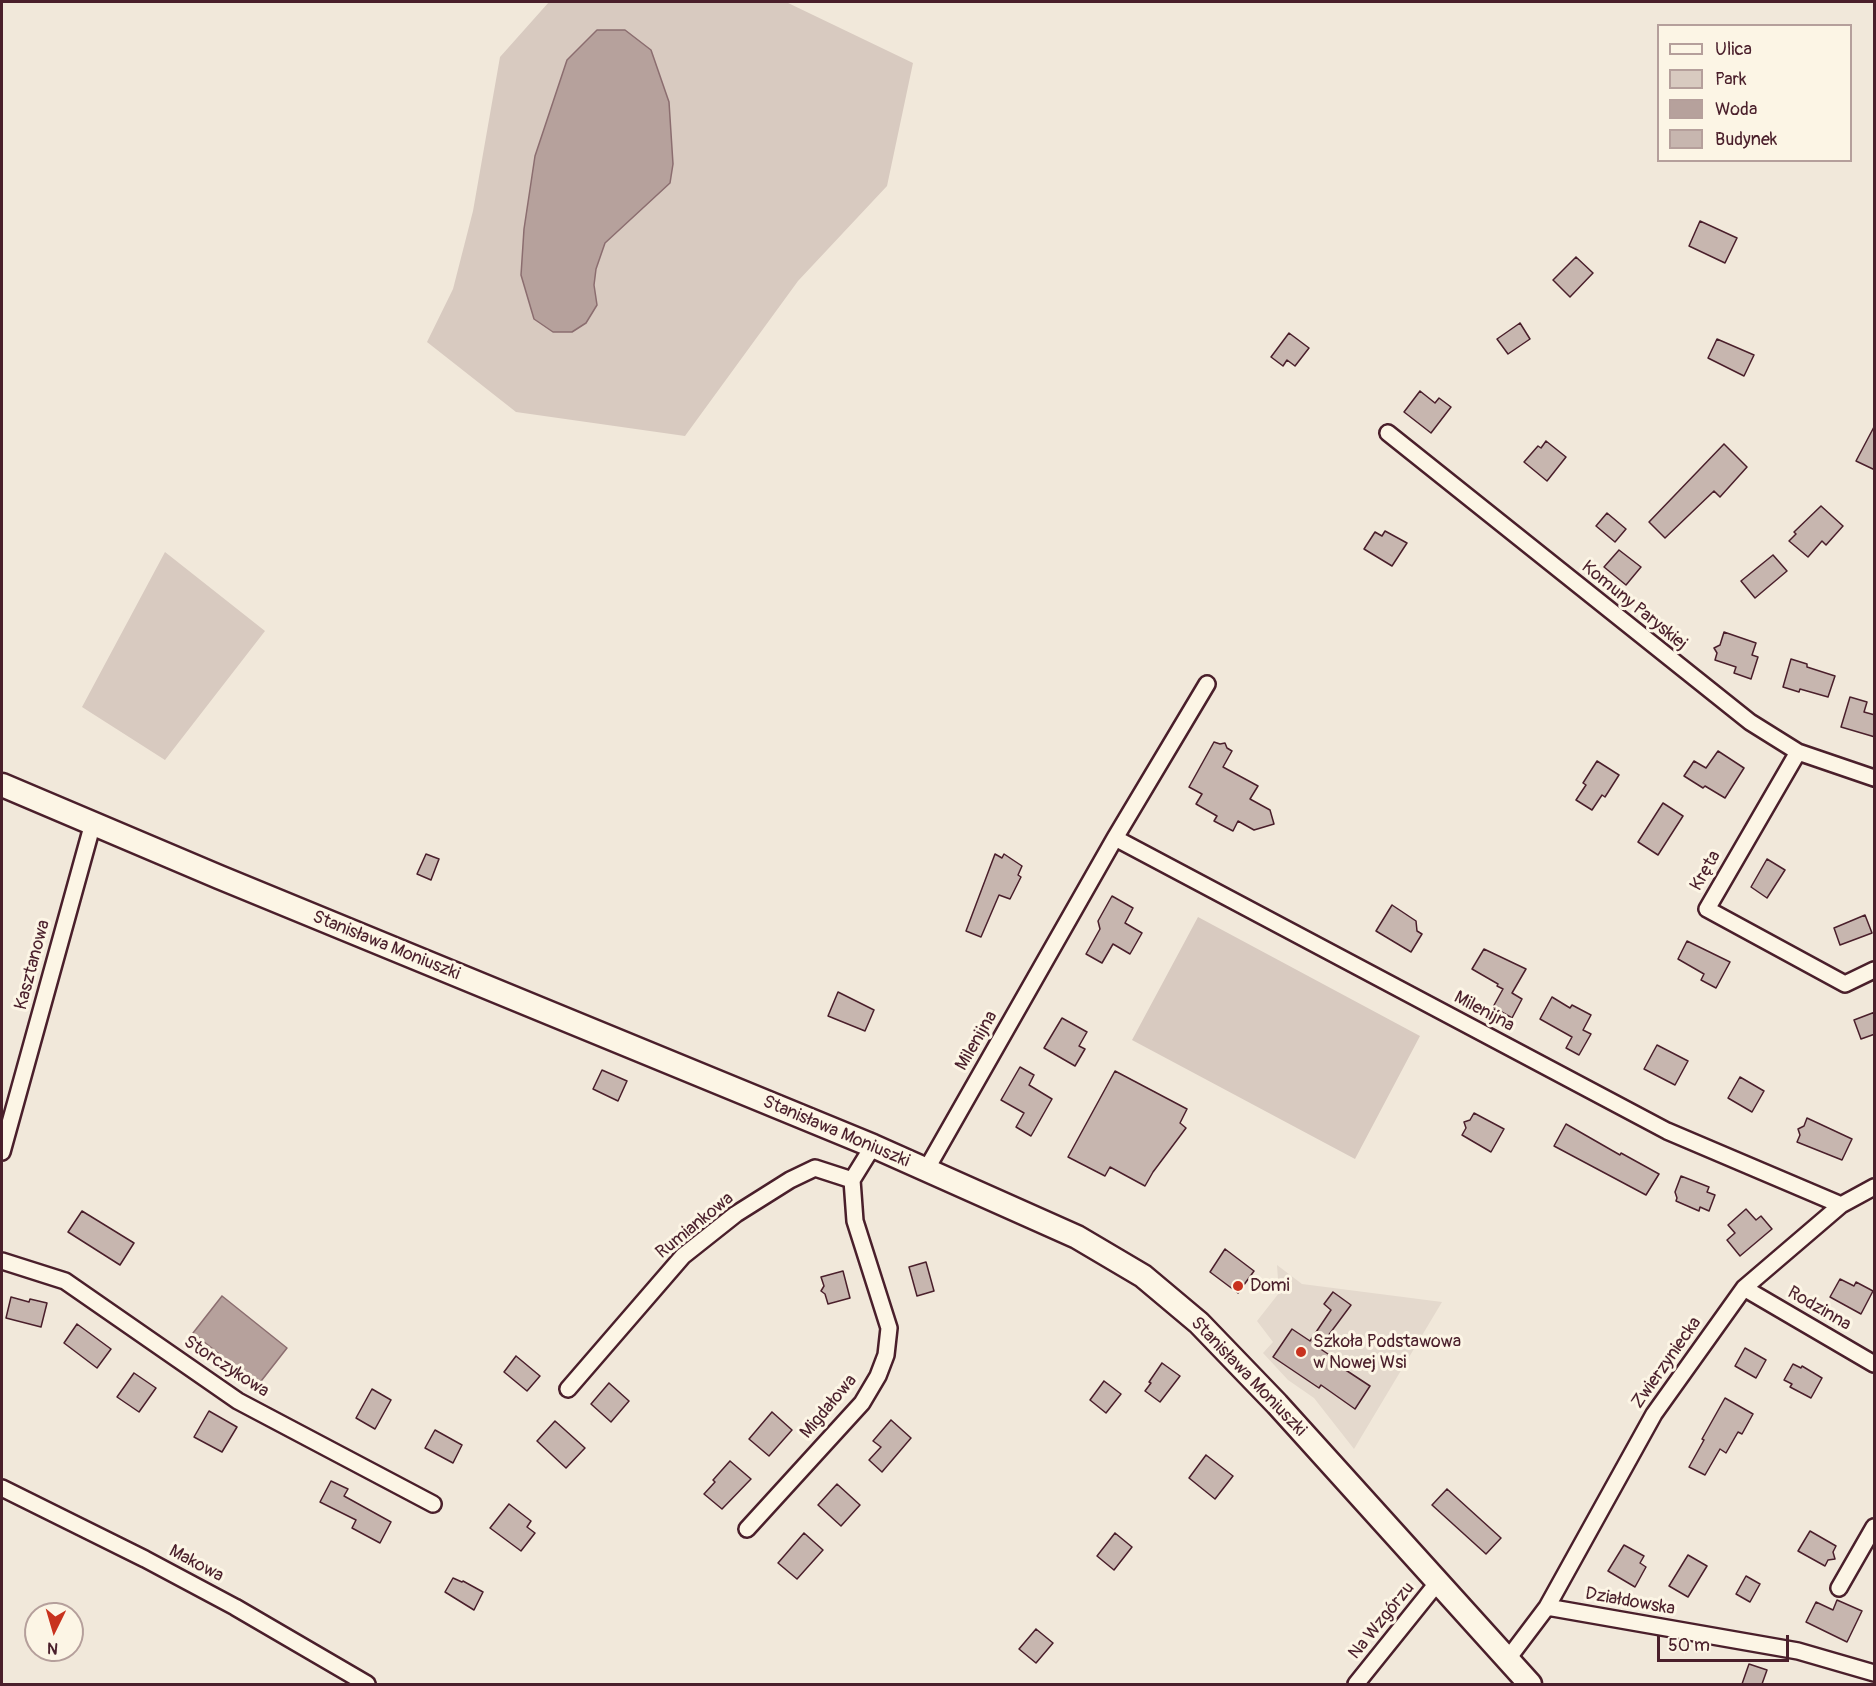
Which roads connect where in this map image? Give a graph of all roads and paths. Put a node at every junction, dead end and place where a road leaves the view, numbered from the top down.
1 (1388, 433) dead end
2 (1207, 684) dead end
3 (1798, 752) junction
4 (1875, 778) edge
5 (2, 786) edge
6 (93, 823) junction
7 (1116, 838) junction
8 (1875, 970) edge
9 (873, 1146) junction
10 (2, 1152) edge
11 (926, 1170) junction
12 (852, 1180) junction
13 (1875, 1187) edge
14 (1840, 1204) junction
15 (2, 1261) edge
16 (1744, 1288) junction
17 (1875, 1364) edge
18 (568, 1389) dead end
19 (2, 1488) edge
20 (433, 1504) dead end
21 (1875, 1527) edge
22 (747, 1529) dead end
23 (1438, 1582) junction
24 (1839, 1588) dead end
25 (1547, 1607) junction
26 (1507, 1660) junction
27 (1875, 1673) edge
28 (368, 1684) edge
29 (1356, 1684) edge
30 (1530, 1684) edge

1 - 3 street, Komuny Paryskiej
2 - 7 street, Milenijna
3 - 4 street, Komuny Paryskiej
3 - 8 street, Kręta
5 - 6 main road, Stanisława Moniuszki
6 - 9 main road, Stanisława Moniuszki
6 - 10 street, Kasztanowa
7 - 11 street, Milenijna
7 - 14 street, Milenijna
9 - 11 main road, Stanisława Moniuszki
9 - 12 street
11 - 23 main road, Stanisława Moniuszki
12 - 18 street, Rumiankowa
12 - 22 street, Migdałowa
13 - 14 street, Zwierzyniecka
14 - 16 street, Zwierzyniecka
15 - 20 street, Storczykowa
16 - 17 street, Rodzinna
16 - 25 street, Zwierzyniecka
19 - 28 street, Makowa
21 - 24 street
23 - 26 main road, Stanisława Moniuszki
23 - 29 street, Na Wzgórzu
25 - 26 street
25 - 27 street, Działdowska
26 - 30 main road, Stanisława Moniuszki

